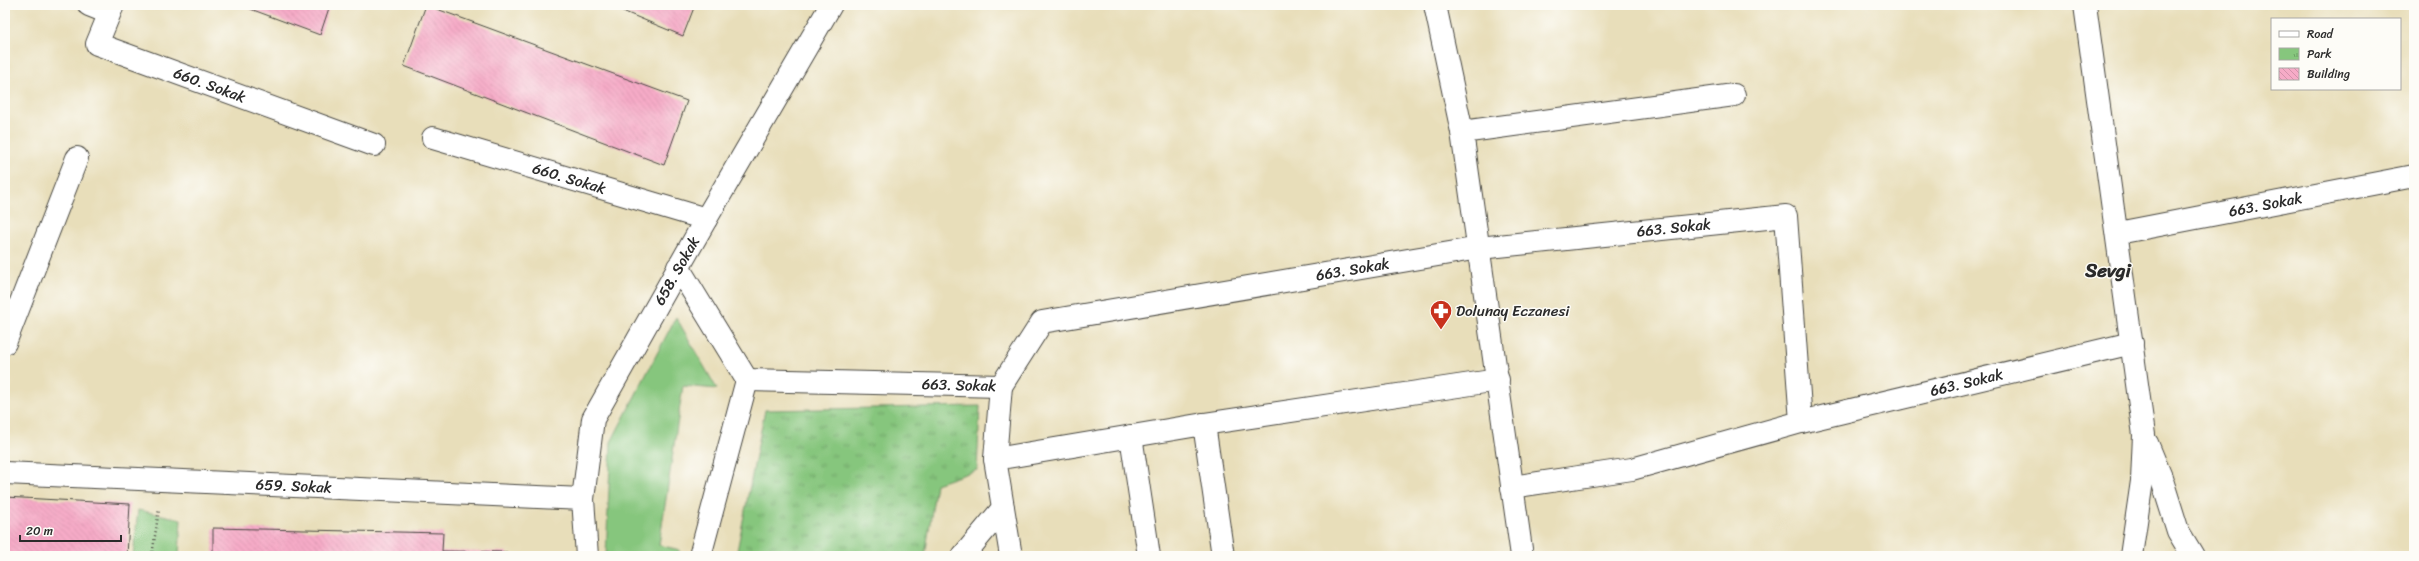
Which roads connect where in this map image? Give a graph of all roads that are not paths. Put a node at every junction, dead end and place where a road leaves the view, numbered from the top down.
1 (831, 5) edge
2 (1435, 5) edge
3 (2085, 5) edge
4 (104, 8) edge
5 (1734, 95) dead end
6 (1462, 132) junction
7 (433, 138) dead end
8 (374, 145) dead end
9 (78, 158) dead end
10 (2414, 176) edge
11 (706, 219) junction
12 (2118, 233) junction
13 (1479, 248) junction
14 (678, 267) junction
15 (5, 343) edge
16 (2132, 343) junction
17 (747, 380) junction
18 (1498, 380) junction
19 (1001, 386) junction
20 (1801, 422) junction
21 (1204, 424) junction
22 (2144, 435) junction
23 (1131, 436) junction
24 (995, 459) junction
25 (5, 473) edge
26 (1512, 487) junction
27 (582, 499) junction
28 (1003, 508) junction
29 (587, 556) edge
30 (700, 556) edge
31 (964, 556) edge
32 (1011, 556) edge
33 (1149, 556) edge
34 (1223, 556) edge
35 (1522, 556) edge
36 (2130, 556) edge
37 (2193, 556) edge

1 - 11 street, 658. Sokak
2 - 6 street
3 - 12 street
4 - 8 street, 660. Sokak
5 - 6 street
6 - 13 street
7 - 11 street, 660. Sokak
9 - 15 street
10 - 12 street, 663. Sokak
11 - 14 street, 658. Sokak
12 - 16 street
13 - 18 street
13 - 19 street, 663. Sokak
13 - 20 street, 663. Sokak
14 - 17 street
14 - 27 street, 658. Sokak
16 - 20 street, 663. Sokak
16 - 22 street
17 - 19 street, 663. Sokak
17 - 30 street
18 - 21 street
18 - 26 street
19 - 24 street
20 - 26 street, 663. Sokak
21 - 23 street
21 - 34 street
22 - 36 street
22 - 37 street
23 - 24 street
23 - 33 street
24 - 28 street
25 - 27 street, 659. Sokak
26 - 35 street
27 - 29 street, 658. Sokak
28 - 31 street
28 - 32 street

